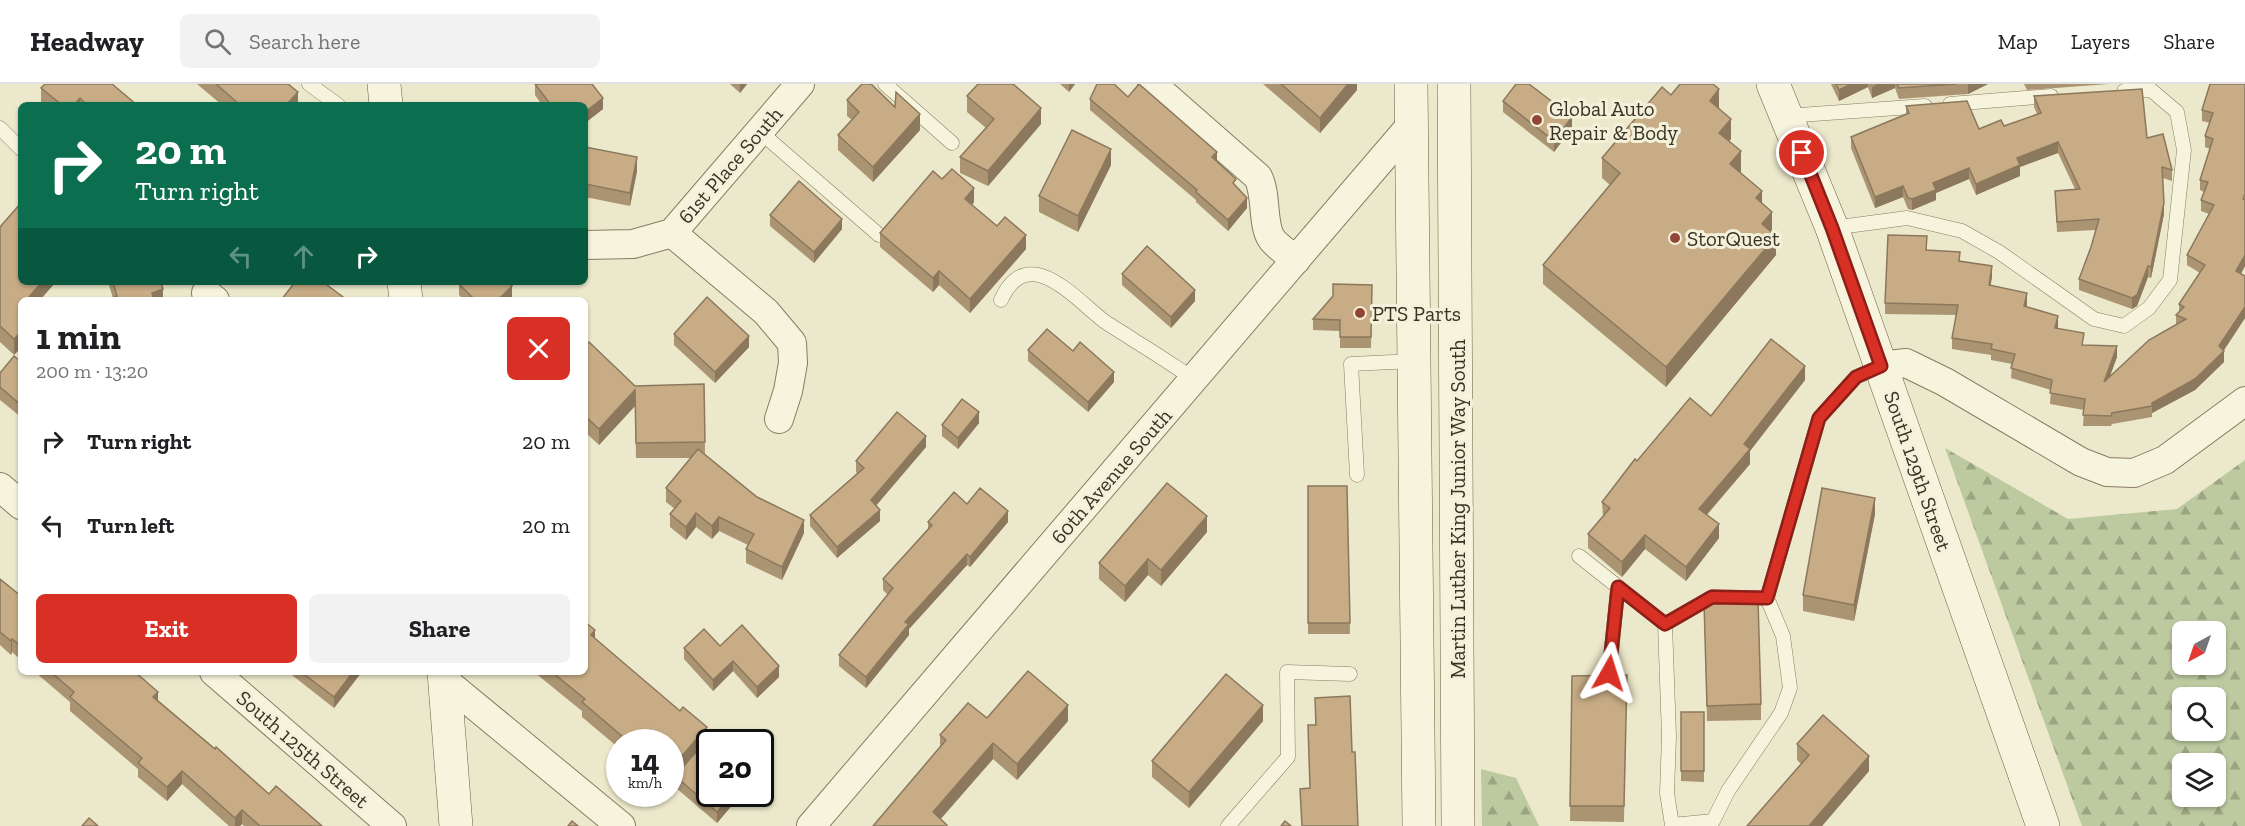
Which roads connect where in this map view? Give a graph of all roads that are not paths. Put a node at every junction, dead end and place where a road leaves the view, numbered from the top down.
1 (309, 84) edge
2 (384, 84) edge
3 (800, 84) edge
4 (885, 84) edge
5 (1152, 84) edge
6 (1411, 84) edge
7 (1773, 84) edge
8 (1456, 85) edge
9 (2109, 92) edge
10 (2061, 95) edge
11 (334, 102) edge
12 (386, 102) edge
13 (1786, 116) junction
14 (1411, 125) junction
15 (0, 128) edge
16 (759, 131) junction
17 (952, 143) dead end
18 (18, 146) edge
19 (1832, 228) junction
20 (672, 233) junction
21 (879, 235) edge
22 (588, 245) edge
23 (1296, 260) junction
24 (1001, 300) dead end
25 (1414, 361) junction
26 (1881, 366) junction
27 (1194, 379) junction
28 (2245, 401) edge
29 (779, 419) dead end
30 (1357, 475) dead end
31 (0, 487) edge
32 (18, 502) edge
33 (1579, 556) dead end
34 (1618, 587) junction
35 (1767, 598) junction
36 (1665, 624) junction
37 (1609, 673) edge
38 (1350, 674) dead end
39 (217, 675) edge
40 (445, 677) edge
41 (392, 826) edge
42 (456, 826) edge
43 (621, 826) edge
44 (811, 826) edge
45 (1228, 826) edge
46 (1419, 826) edge
47 (1458, 826) edge
48 (2043, 826) edge

1 - 11 lane
2 - 12 main road
3 - 16 street, 61st Place South
4 - 17 lane
5 - 23 street
6 - 14 main road, Martin Luther King Junior Way South
7 - 13 main road, South 129th Street
8 - 47 main road, Martin Luther King Junior Way South
9 - 19 lane
10 - 13 lane
13 - 19 main road, South 129th Street
14 - 23 street, 60th Avenue South
14 - 25 main road, Martin Luther King Junior Way South
15 - 18 lane
16 - 20 street, 61st Place South
16 - 21 lane
19 - 26 main road, South 129th Street
20 - 22 street, 61st Place South
20 - 29 street
23 - 27 street, 60th Avenue South
24 - 27 lane
25 - 30 lane
25 - 46 main road, Martin Luther King Junior Way South
26 - 28 street
26 - 35 lane
26 - 48 main road, South 129th Street
27 - 44 street, 60th Avenue South
31 - 32 street
33 - 34 lane
34 - 36 lane
34 - 37 lane
35 - 36 lane
35 - 36 lane
38 - 45 lane
39 - 41 street, South 125th Street
40 - 42 main road
40 - 43 street

